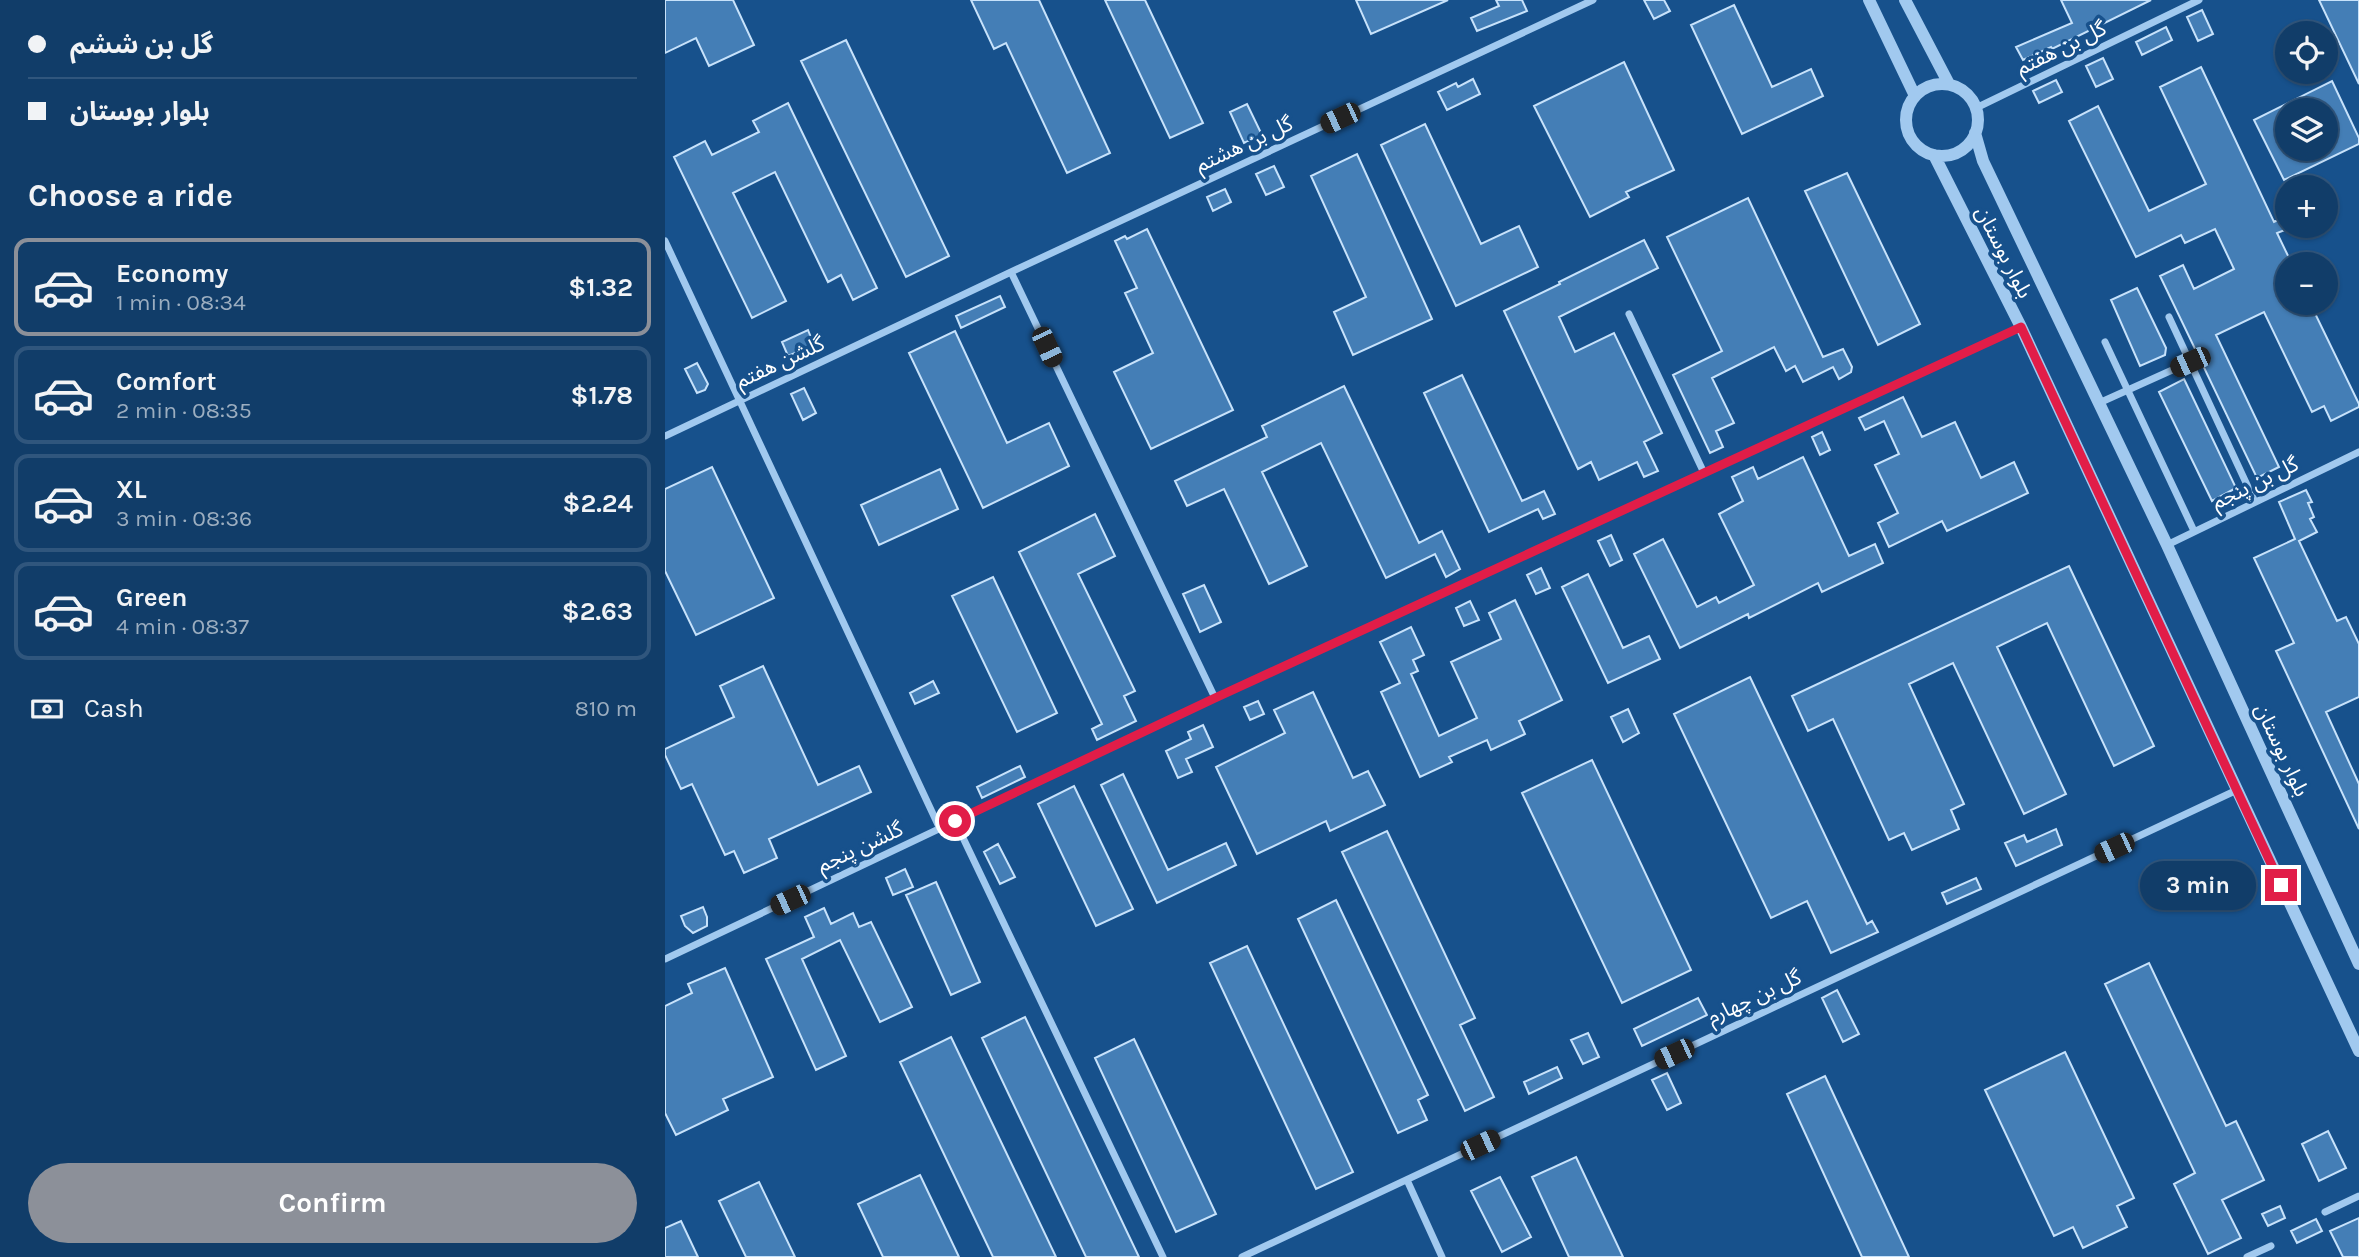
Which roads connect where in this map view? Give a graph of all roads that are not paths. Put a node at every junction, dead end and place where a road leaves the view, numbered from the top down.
1 (1593, 0) edge
2 (1869, 0) edge
3 (1905, 0) edge
4 (2199, 0) edge
5 (1949, 84) junction
6 (1915, 96) junction
7 (1976, 108) junction
8 (1975, 133) junction
9 (1934, 155) junction
10 (665, 241) edge
11 (1011, 272) junction
12 (1629, 314) dead end
13 (2169, 317) dead end
14 (910, 320) joint
15 (2021, 327) junction
16 (2105, 342) dead end
17 (2190, 362) junction
18 (2128, 390) junction
19 (739, 401) junction
20 (2099, 403) junction
21 (665, 436) edge
22 (2359, 452) edge
23 (1704, 474) junction
24 (2255, 502) junction
25 (2194, 531) junction
26 (2167, 545) junction
27 (1215, 698) junction
28 (2237, 790) junction
29 (955, 821) junction
30 (940, 828) junction
31 (665, 959) edge
32 (2359, 964) edge
33 (2359, 1051) edge
34 (1407, 1180) junction
35 (2359, 1196) edge
36 (2325, 1212) dead end
37 (2271, 1245) dead end
38 (1163, 1257) edge
39 (1242, 1257) edge
40 (1442, 1257) edge
41 (2247, 1257) edge

1 - 11 street, گل بن هشتم
2 - 6 street
3 - 5 street
4 - 7 street, گل بن هفتم
5 - 6 street
5 - 7 street
6 - 9 street
7 - 8 street
8 - 9 street
8 - 20 street, بلوار بوستان
9 - 15 street, بلوار بوستان
10 - 19 street
11 - 14 street, گل بن هشتم
11 - 27 street
12 - 23 street
13 - 17 street
14 - 19 street, گلشن هفتم
15 - 23 street, گلشن پنجم
15 - 28 street, بلوار بوستان
16 - 18 street
17 - 18 street
17 - 24 street
18 - 20 street
18 - 25 street
19 - 21 street, گلشن هفتم
19 - 30 street
20 - 26 street, بلوار بوستان
22 - 24 street, گل بن پنجم
23 - 27 street, گلشن پنجم
24 - 25 street, گل بن پنجم
25 - 26 street, گل بن پنجم
26 - 32 street, بلوار بوستان
27 - 29 street, گلشن پنجم
28 - 33 street, بلوار بوستان
28 - 34 street, گل بن چهارم
29 - 30 street, گلشن پنجم
29 - 38 street
30 - 31 street, گلشن پنجم
34 - 39 street, گل بن چهارم
34 - 40 street
35 - 36 street
37 - 41 street

